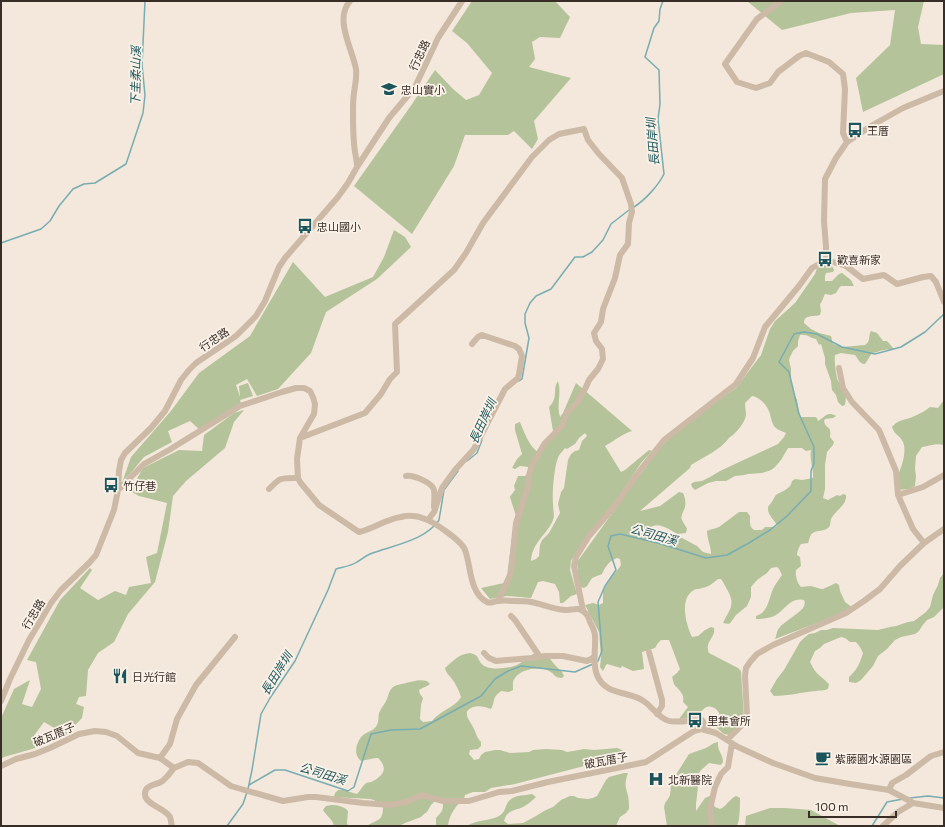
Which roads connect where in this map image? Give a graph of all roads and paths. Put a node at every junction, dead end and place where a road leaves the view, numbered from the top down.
1 (350, 1) edge
2 (462, 1) edge
3 (781, 1) edge
4 (944, 91) edge
5 (847, 142) junction
6 (357, 167) junction
7 (826, 260) junction
8 (944, 302) edge
9 (472, 344) dead end
10 (839, 368) dead end
11 (300, 438) junction
12 (944, 475) edge
13 (406, 476) dead end
14 (298, 478) junction
15 (118, 490) junction
16 (269, 490) dead end
17 (898, 495) junction
18 (434, 512) junction
19 (430, 521) junction
20 (944, 529) edge
21 (924, 543) junction
22 (498, 601) junction
23 (583, 610) junction
24 (510, 616) dead end
25 (235, 637) dead end
26 (649, 652) dead end
27 (484, 653) dead end
28 (540, 657) junction
29 (594, 658) junction
30 (1, 701) edge
31 (657, 714) junction
32 (709, 731) junction
33 (730, 742) junction
34 (944, 752) edge
35 (160, 758) junction
36 (1, 766) edge
37 (174, 768) junction
38 (889, 790) junction
39 (912, 802) junction
40 (944, 808) edge
41 (172, 826) edge
42 (712, 826) edge
43 (883, 826) edge

1 - 6 street
2 - 6 street, 行忠路
3 - 5 street
4 - 5 street
5 - 7 street
6 - 15 street, 行忠路
7 - 8 street
7 - 23 street
9 - 18 street
10 - 17 street
11 - 14 street
11 - 15 street
11 - 22 street
12 - 17 street
13 - 18 street
14 - 16 street
14 - 19 street
15 - 30 street, 行忠路
17 - 21 street
18 - 19 street
19 - 22 street
20 - 21 street
21 - 33 street
22 - 23 street
23 - 29 street
24 - 28 street
25 - 35 street
26 - 31 street
27 - 28 street
28 - 29 street
29 - 31 street
31 - 32 street
32 - 33 street
32 - 37 street, 破瓦厝子
33 - 38 street
33 - 42 street
34 - 38 street
35 - 36 street, 破瓦厝子
35 - 37 street, 破瓦厝子
37 - 41 street
38 - 39 street
39 - 40 street
39 - 43 street

